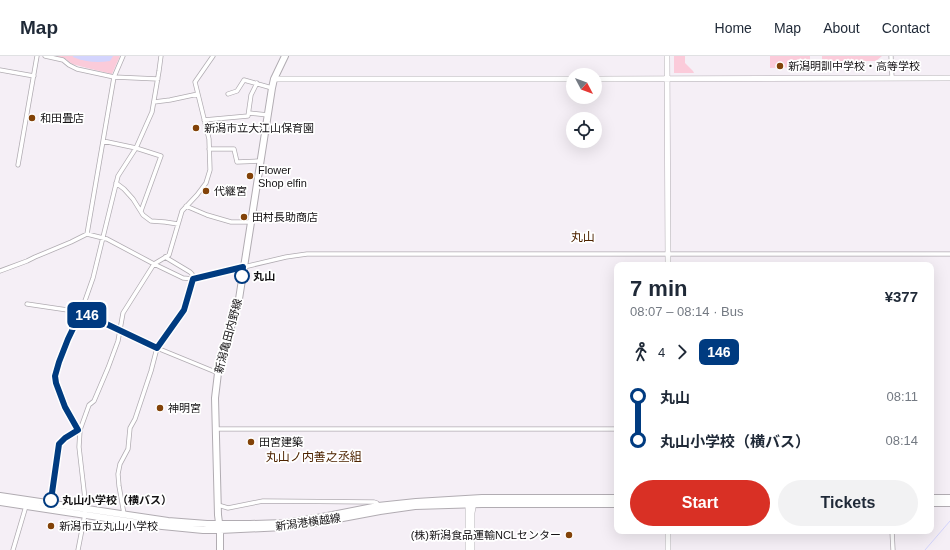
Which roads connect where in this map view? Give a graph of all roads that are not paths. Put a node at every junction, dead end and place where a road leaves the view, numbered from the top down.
1 (37, 56) edge
2 (45, 56) edge
3 (123, 56) edge
4 (161, 56) edge
5 (213, 56) edge
6 (285, 56) edge
7 (667, 56) edge
8 (891, 56) edge
9 (0, 70) edge
10 (34, 76) junction
11 (114, 77) junction
12 (667, 78) junction
13 (892, 78) junction
14 (950, 78) edge
15 (158, 79) junction
16 (274, 79) junction
17 (566, 79) edge
18 (602, 79) edge
19 (257, 84) junction
20 (272, 88) junction
21 (198, 94) junction
22 (228, 94) dead end
23 (154, 102) junction
24 (249, 113) junction
25 (268, 115) junction
26 (204, 120) junction
27 (103, 141) junction
28 (136, 148) junction
29 (209, 149) junction
30 (260, 161) junction
31 (18, 165) dead end
32 (116, 183) junction
33 (186, 206) junction
34 (141, 211) junction
35 (250, 222) junction
36 (178, 224) junction
37 (87, 234) junction
38 (103, 238) junction
39 (668, 254) junction
40 (950, 254) edge
41 (165, 257) junction
42 (668, 262) edge
43 (154, 264) junction
44 (243, 267) junction
45 (0, 271) edge
46 (193, 279) junction
47 (27, 304) dead end
48 (81, 312) junction
49 (120, 331) junction
50 (157, 348) junction
51 (218, 373) junction
52 (216, 429) junction
53 (614, 429) edge
54 (79, 430) junction
55 (0, 496) edge
56 (614, 498) edge
57 (934, 498) edge
58 (950, 498) edge
59 (0, 502) edge
60 (471, 502) junction
61 (51, 503) junction
62 (934, 503) edge
63 (950, 503) edge
64 (614, 504) edge
65 (218, 505) junction
66 (26, 506) junction
67 (378, 506) junction
68 (85, 511) junction
69 (124, 514) junction
70 (219, 527) junction
71 (668, 534) edge
72 (892, 534) edge
73 (13, 550) edge
74 (78, 550) edge
75 (220, 550) edge
76 (468, 550) edge
77 (472, 550) edge
78 (668, 550) edge
79 (892, 550) edge

1 - 10 street
2 - 11 street
3 - 11 street
4 - 15 street
5 - 21 street
6 - 16 main road, 新潟亀田内野線
7 - 12 street
8 - 13 street
9 - 10 street
10 - 31 street
11 - 15 street
11 - 27 street
12 - 13 street
12 - 18 street
12 - 39 street
13 - 14 street
15 - 23 street
16 - 17 street
16 - 20 main road, 新潟亀田内野線
19 - 20 street
19 - 22 street
19 - 24 street
20 - 25 main road, 新潟亀田内野線
21 - 23 street
21 - 26 street
23 - 28 street
24 - 25 street
24 - 26 street
25 - 30 main road, 新潟亀田内野線
26 - 29 street
27 - 28 street
27 - 37 street
28 - 32 street
28 - 34 street
29 - 30 street
29 - 33 street
30 - 35 main road, 新潟亀田内野線
32 - 34 street
32 - 38 street
33 - 35 street
33 - 36 street
34 - 36 street
35 - 44 main road, 新潟亀田内野線
36 - 41 street
37 - 38 street
37 - 45 street
38 - 43 street
38 - 48 street
39 - 40 street
39 - 42 street
39 - 44 street
41 - 43 street
41 - 46 street
43 - 46 street
43 - 49 street
44 - 46 street
44 - 51 main road, 新潟亀田内野線
46 - 50 street
47 - 48 street
48 - 49 street
48 - 54 street
49 - 50 street
49 - 54 street
50 - 51 street
50 - 69 street
51 - 52 main road, 新潟亀田内野線
52 - 53 street
52 - 65 main road, 新潟亀田内野線
54 - 61 street
54 - 68 street
55 - 61 main road, 新潟港横越線
56 - 60 main road, 新潟港横越線
57 - 58 main road
59 - 66 main road, 新潟港横越線
60 - 64 main road, 新潟港横越線
60 - 67 main road, 新潟港横越線
60 - 70 main road, 新潟港横越線
60 - 76 street
60 - 77 street
61 - 68 main road, 新潟港横越線
62 - 63 main road
65 - 67 street
65 - 70 main road, 新潟亀田内野線
66 - 68 main road, 新潟港横越線
66 - 73 street
67 - 70 main road, 新潟港横越線
68 - 69 main road, 新潟港横越線
68 - 70 main road, 新潟港横越線
68 - 74 street
69 - 70 main road, 新潟港横越線
70 - 75 main road, 新潟亀田内野線
71 - 78 street
72 - 79 street

